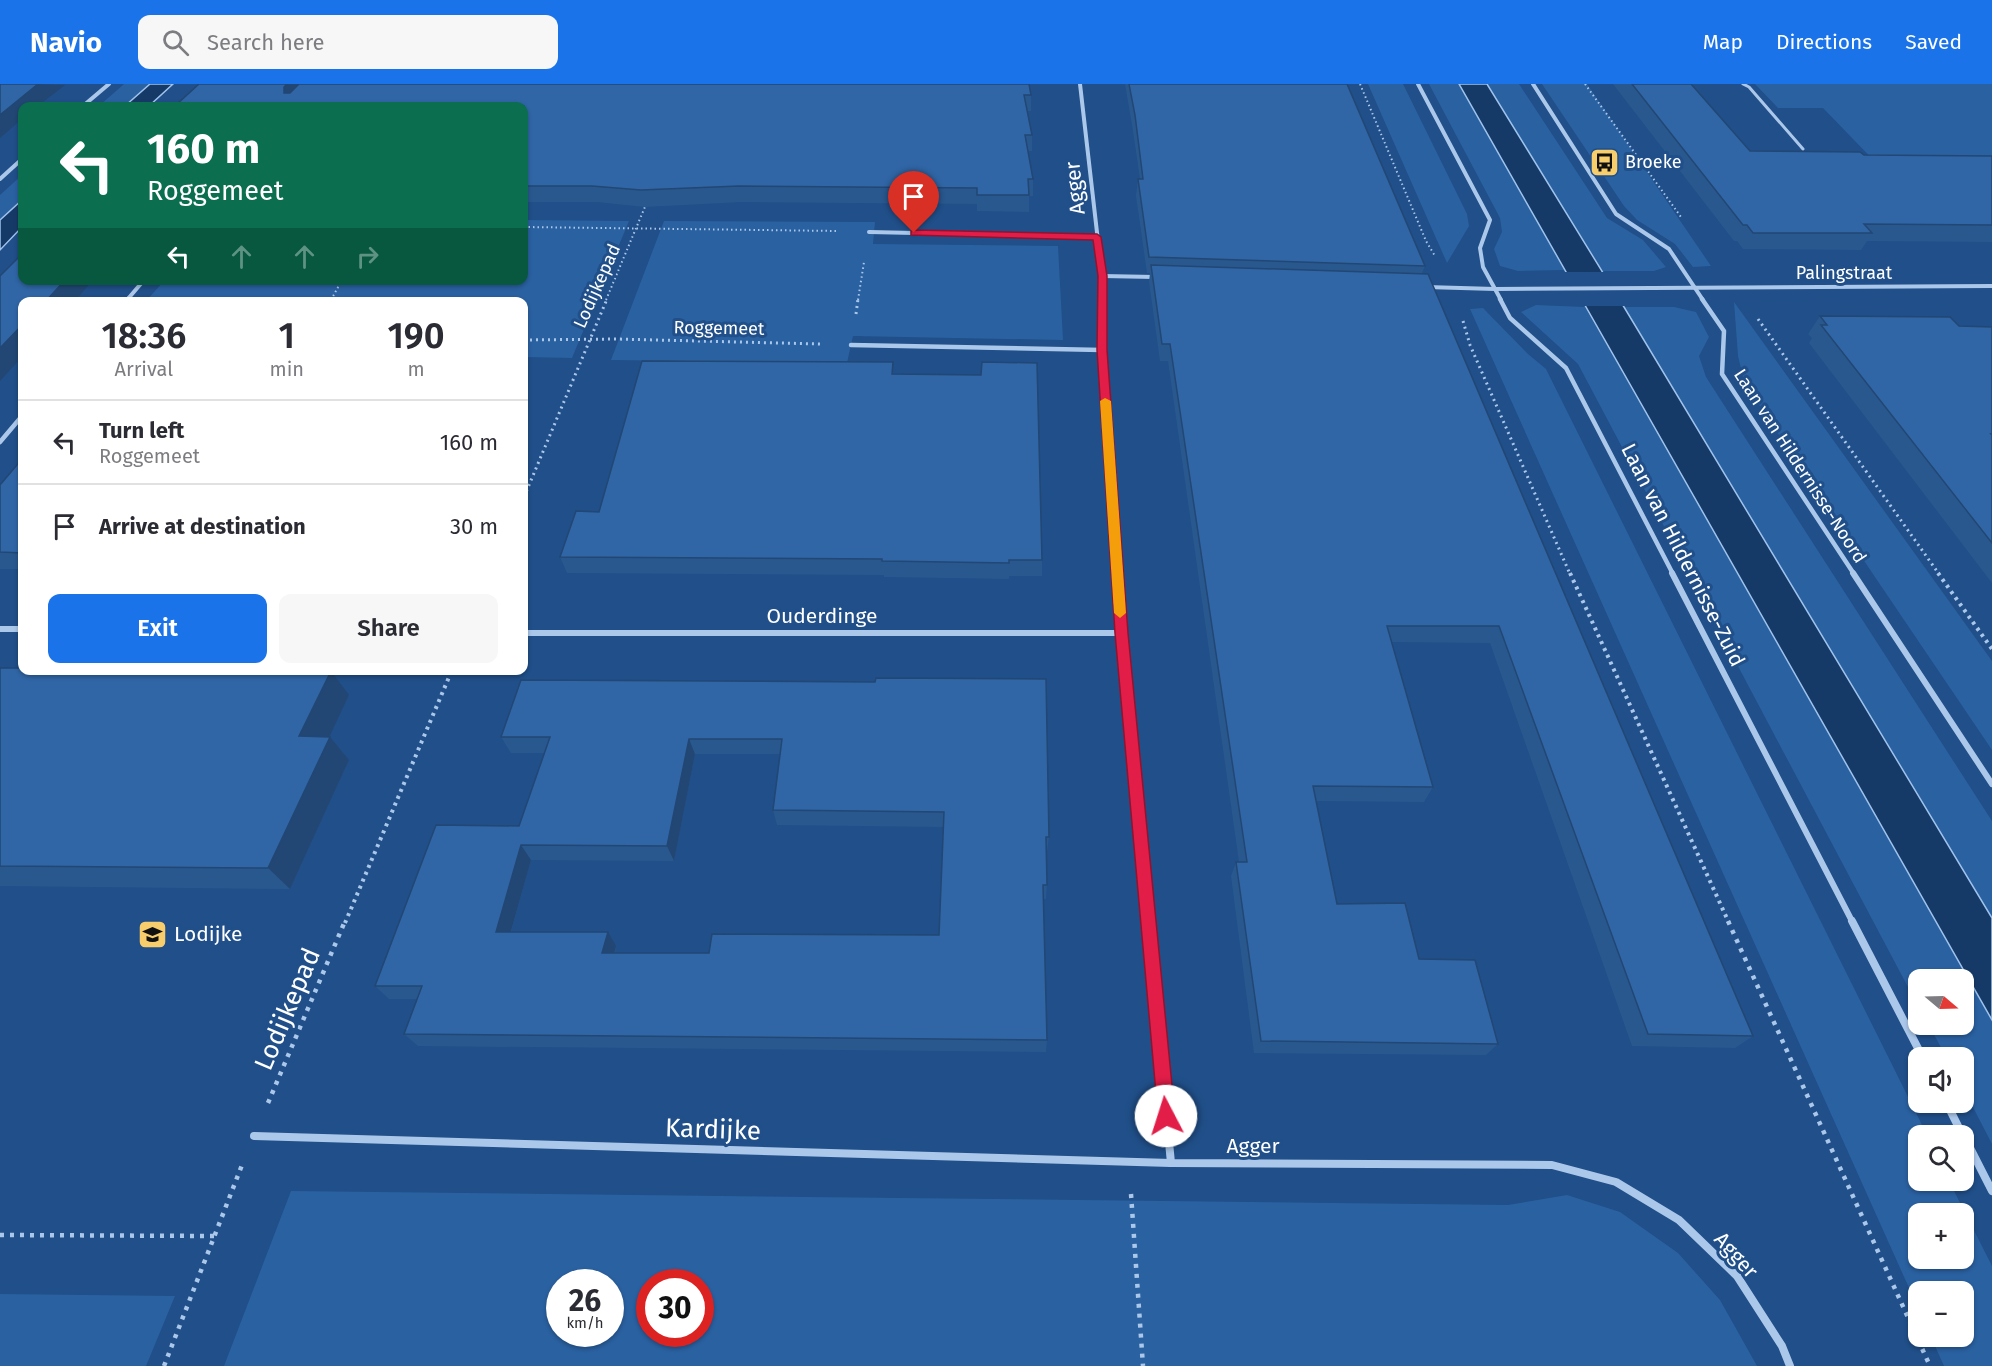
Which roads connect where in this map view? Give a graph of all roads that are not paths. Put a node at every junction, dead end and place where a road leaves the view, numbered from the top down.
1 (109, 84) edge
2 (1080, 84) edge
3 (1418, 84) edge
4 (1533, 84) edge
5 (1743, 84) edge
6 (88, 102) edge
7 (1803, 149) edge
8 (18, 163) edge
9 (0, 179) edge
10 (868, 232) road end
11 (1097, 237) junction
12 (1102, 276) junction
13 (1161, 278) edge
14 (140, 285) edge
15 (1418, 286) edge
16 (1992, 286) edge
17 (1696, 288) junction
18 (1495, 289) junction
19 (129, 297) edge
20 (851, 345) road end
21 (1102, 350) junction
22 (18, 421) edge
23 (0, 442) edge
24 (0, 629) edge
25 (18, 629) edge
26 (528, 633) edge
27 (1121, 633) junction
28 (1992, 784) edge
29 (1917, 1047) edge
30 (254, 1136) road end
31 (1974, 1157) edge
32 (1171, 1162) junction
33 (1992, 1191) edge
34 (1790, 1366) edge

1 - 6 street
2 - 11 street, Agger
3 - 18 street, Laan van Hildernisse-Zuid
4 - 17 street, Laan van Hildernisse-Noord
5 - 7 lane
8 - 9 street
10 - 11 street
11 - 12 street, Agger
12 - 13 street
12 - 21 street, Agger
14 - 19 street
15 - 18 street
16 - 17 street, Palingstraat
17 - 18 street
17 - 28 street, Laan van Hildernisse-Noord
18 - 29 street, Laan van Hildernisse-Zuid
20 - 21 street
21 - 27 street, Agger
22 - 23 street
24 - 25 street
26 - 27 street, Ouderdinge
27 - 32 street, Agger
30 - 32 street, Kardijke
31 - 33 street
32 - 34 street, Agger

